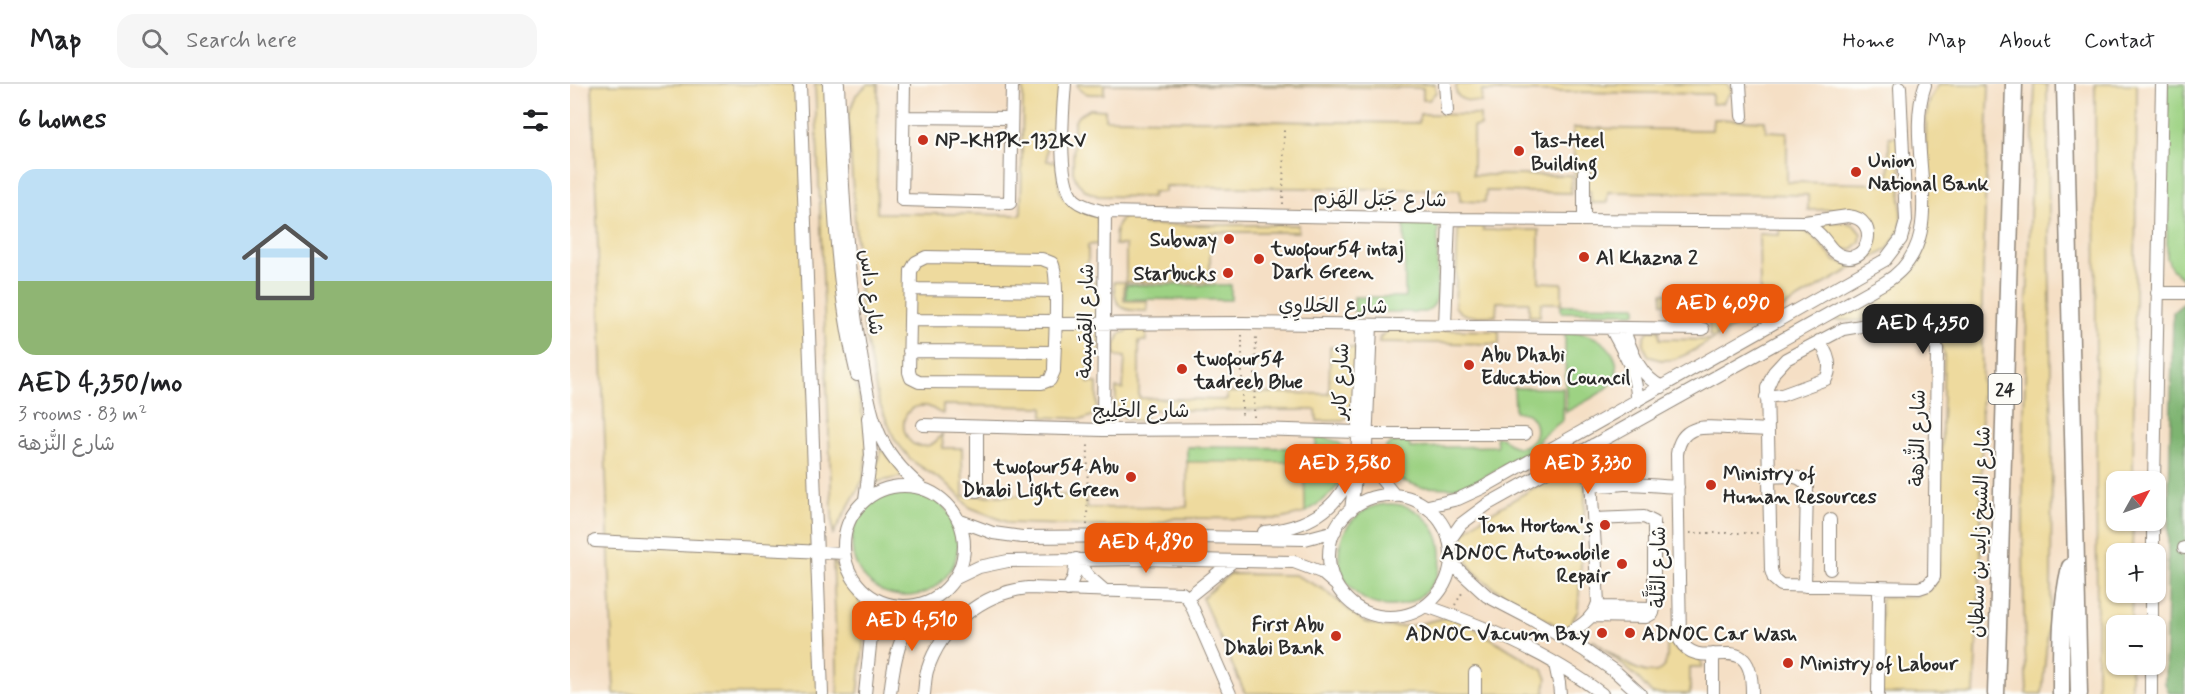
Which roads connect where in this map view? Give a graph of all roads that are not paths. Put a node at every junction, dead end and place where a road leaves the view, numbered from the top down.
1 (800, 84) edge
2 (829, 84) edge
3 (838, 84) edge
4 (904, 84) edge
5 (1012, 84) edge
6 (1065, 84) edge
7 (1445, 84) edge
8 (1740, 84) edge
9 (2014, 84) edge
10 (2065, 84) edge
11 (2162, 84) edge
12 (1926, 85) edge
13 (1897, 86) edge
14 (1447, 111) dead end
15 (1742, 116) dead end
16 (904, 117) junction
17 (1011, 118) junction
18 (1584, 172) dead end
19 (1105, 212) junction
20 (1449, 219) junction
21 (1584, 220) junction
22 (1805, 222) junction
23 (911, 289) junction
24 (1055, 291) junction
25 (2157, 293) junction
26 (2185, 293) edge
27 (910, 320) junction
28 (1055, 323) junction
29 (1104, 325) junction
30 (1366, 325) junction
31 (1445, 326) junction
32 (1617, 328) junction
33 (1703, 329) dead end
34 (1818, 341) junction
35 (909, 351) junction
36 (1054, 352) junction
37 (1662, 387) junction
38 (1766, 397) junction
39 (1637, 401) junction
40 (923, 425) dead end
41 (977, 427) junction
42 (1103, 430) junction
43 (1767, 430) junction
44 (1362, 433) junction
45 (1525, 434) dead end
46 (1593, 445) junction
47 (1358, 446) junction
48 (1557, 466) junction
49 (2154, 471) edge
50 (1768, 477) junction
51 (1591, 479) junction
52 (1621, 484) junction
53 (1678, 487) junction
54 (922, 488) junction
55 (977, 491) dead end
56 (1395, 496) junction
57 (865, 500) junction
58 (1424, 507) junction
59 (1351, 510) junction
60 (1594, 519) junction
61 (958, 520) junction
62 (1807, 520) junction
63 (1335, 531) junction
64 (1229, 538) junction
65 (595, 541) dead end
66 (1449, 541) junction
67 (2075, 544) junction
68 (817, 552) junction
69 (844, 553) junction
70 (1076, 559) junction
71 (1233, 561) junction
72 (1450, 561) junction
73 (1830, 569) dead end
74 (956, 578) junction
75 (1336, 585) junction
76 (1805, 586) junction
77 (1879, 587) junction
78 (1068, 590) junction
79 (1105, 591) junction
80 (869, 595) junction
81 (1187, 598) junction
82 (919, 604) junction
83 (1426, 606) junction
84 (1594, 612) junction
85 (1562, 636) junction
86 (1713, 654) junction
87 (1555, 663) junction
88 (2151, 675) edge
89 (822, 694) edge
90 (865, 694) edge
91 (890, 694) edge
92 (924, 694) edge
93 (1230, 694) edge
94 (1475, 694) edge
95 (1480, 694) edge
96 (1560, 694) edge
97 (1602, 694) edge
98 (1640, 694) edge
99 (1713, 694) edge
100 (1752, 694) edge
101 (1878, 694) edge
102 (1996, 694) edge
103 (2061, 694) edge
104 (2079, 694) edge
105 (2151, 694) edge

1 - 68 street
2 - 57 street, شارع داس
3 - 54 street, شارع داس
4 - 16 street
5 - 17 street
6 - 19 street, شارع جَبَل الهَزم
7 - 14 street
8 - 15 street
9 - 102 highway, شارع الشيخ زايد بن سلطان / 24
10 - 67 highway
11 - 25 street
12 - 13 street
12 - 46 street
13 - 37 street
16 - 17 street
16 - 17 street
18 - 21 street
19 - 20 street, شارع جَبَل الهَزم
19 - 29 street, شارع القِصَيمة
20 - 21 street, شارع جَبَل الهَزم
20 - 31 street
21 - 22 street, شارع جَبَل الهَزم
22 - 22 street, شارع جَبَل الهَزم
23 - 24 street
23 - 24 street
23 - 27 street
24 - 28 street
25 - 26 street
25 - 49 street
27 - 28 street, شارع الحَلاوِي
27 - 35 street
28 - 29 street, شارع الحَلاوِي
28 - 36 street
29 - 30 street, شارع الحَلاوِي
29 - 42 street, شارع القِصَيمة
30 - 31 street, شارع الحَلاوِي
30 - 44 street, شارع كابر
31 - 32 street, شارع الحَلاوِي
32 - 33 street, شارع الحَلاوِي
32 - 37 street
32 - 39 street
34 - 38 street, شارع النُّزهة
34 - 38 street
34 - 77 street, شارع النُّزهة
35 - 36 street
35 - 36 street
37 - 39 street
38 - 43 street, شارع النُّزهة
39 - 58 street
40 - 41 street, شارع الخَلِيج
41 - 42 street, شارع الخَلِيج
41 - 55 street
42 - 44 street, شارع الخَلِيج
43 - 50 street, شارع النُّزهة
43 - 53 street, شارع التَّلَّة
44 - 45 street, شارع الخَلِيج
44 - 47 street, شارع كابر
44 - 56 street, شارع كابر
46 - 48 street
46 - 52 street
47 - 59 street, شارع كابر
47 - 64 street
48 - 51 street
48 - 66 street
50 - 62 street
50 - 76 street, شارع النُّزهة
51 - 52 street
51 - 60 street
52 - 53 street
53 - 86 street, شارع التَّلَّة
54 - 57 street
54 - 61 street
56 - 58 street
56 - 59 street
57 - 69 street
58 - 66 street
59 - 63 street
60 - 84 street
60 - 84 street
61 - 64 street
61 - 74 street
62 - 73 street
62 - 76 street
63 - 64 street
63 - 75 street
65 - 68 street
66 - 72 street
67 - 103 highway
67 - 104 highway
68 - 69 street
68 - 89 street
69 - 80 street
70 - 71 street
70 - 74 street
70 - 78 street
70 - 79 street
71 - 75 street
71 - 81 street
72 - 83 street
72 - 85 street
74 - 82 street
75 - 83 street
76 - 77 street, شارع النُّزهة
77 - 101 street
78 - 79 street
78 - 92 street
79 - 81 street
80 - 82 street
80 - 90 street
81 - 93 street
82 - 91 street
83 - 87 street
84 - 85 street
85 - 98 street
86 - 99 street
86 - 100 street, شارع التَّلَّة
87 - 96 street
87 - 97 street
88 - 105 street
94 - 95 street

